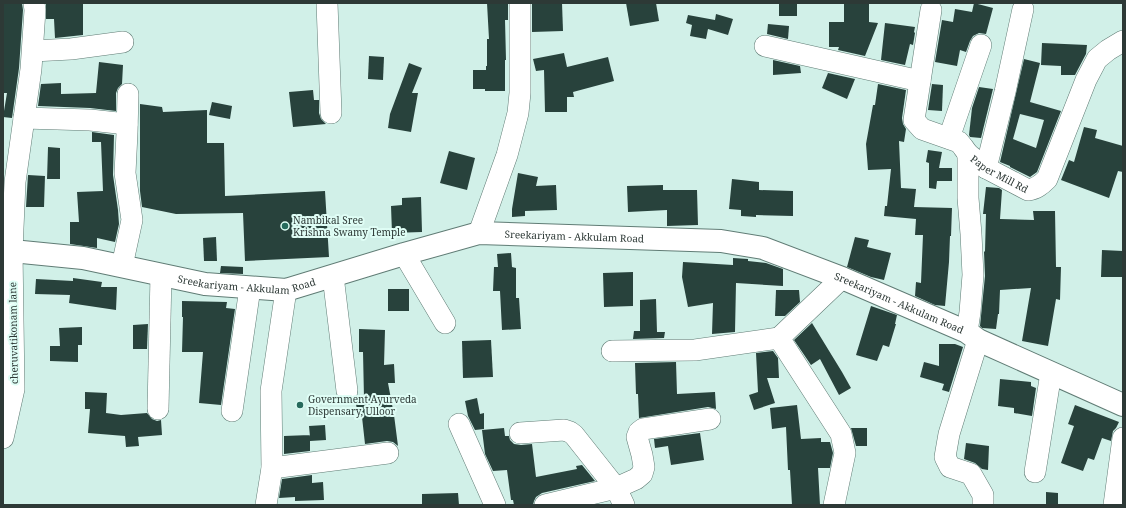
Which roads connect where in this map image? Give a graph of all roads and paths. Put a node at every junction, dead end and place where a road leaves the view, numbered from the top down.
1 (34, 3) edge
2 (327, 3) edge
3 (520, 3) edge
4 (1023, 9) dead end
5 (931, 10) dead end
6 (1123, 41) edge
7 (123, 42) dead end
8 (981, 45) dead end
9 (765, 46) dead end
10 (32, 51) junction
11 (920, 81) junction
12 (128, 94) dead end
13 (331, 113) dead end
14 (24, 118) junction
15 (128, 124) junction
16 (949, 138) junction
17 (968, 154) junction
18 (986, 168) junction
19 (479, 234) junction
20 (8, 251) edge
21 (404, 254) junction
22 (122, 266) junction
23 (161, 275) junction
24 (333, 276) junction
25 (842, 278) junction
26 (250, 288) junction
27 (286, 290) junction
28 (445, 322) dead end
29 (972, 336) junction
30 (779, 338) junction
31 (612, 351) dead end
32 (1051, 373) junction
33 (347, 391) dead end
34 (1123, 405) edge
35 (158, 408) dead end
36 (232, 411) dead end
37 (710, 419) dead end
38 (459, 424) dead end
39 (520, 433) dead end
40 (3, 438) edge
41 (1123, 438) edge
42 (388, 453) dead end
43 (272, 468) junction
44 (1035, 472) dead end
45 (620, 496) edge
46 (266, 505) edge
47 (495, 505) edge
48 (546, 505) edge
49 (834, 505) edge
50 (983, 505) edge
51 (1114, 505) edge

1 - 10 street, cheruvatikonam lane
2 - 13 street
3 - 19 street
4 - 18 street
5 - 11 street
6 - 18 street, Paper Mill Rd
7 - 10 street
8 - 16 street
9 - 11 street
10 - 14 street, cheruvatikonam lane
11 - 16 street
12 - 15 street
14 - 15 street
14 - 20 street, cheruvatikonam lane
15 - 22 street
16 - 17 street
17 - 18 street, Paper Mill Rd
17 - 29 street, Paper Mill Rd
19 - 21 main road, Sreekariyam - Akkulam Road
19 - 25 main road, Sreekariyam - Akkulam Road
20 - 22 main road, Sreekariyam - Akkulam Road
20 - 40 street, cheruvatikonam lane
21 - 24 main road, Sreekariyam - Akkulam Road
21 - 28 street
22 - 23 main road, Sreekariyam - Akkulam Road
23 - 26 main road, Sreekariyam - Akkulam Road
23 - 35 street
24 - 27 main road, Sreekariyam - Akkulam Road
24 - 33 street
25 - 29 main road, Sreekariyam - Akkulam Road
25 - 30 street
26 - 27 main road, Sreekariyam - Akkulam Road
26 - 36 street
27 - 43 street
29 - 32 main road, Sreekariyam - Akkulam Road
29 - 50 street, Paper Mill Rd
30 - 31 street
30 - 49 street
32 - 34 main road, Sreekariyam - Akkulam Road
32 - 44 street
37 - 45 street
38 - 47 street
39 - 45 street
41 - 51 street
42 - 43 street
43 - 46 street
45 - 48 street

